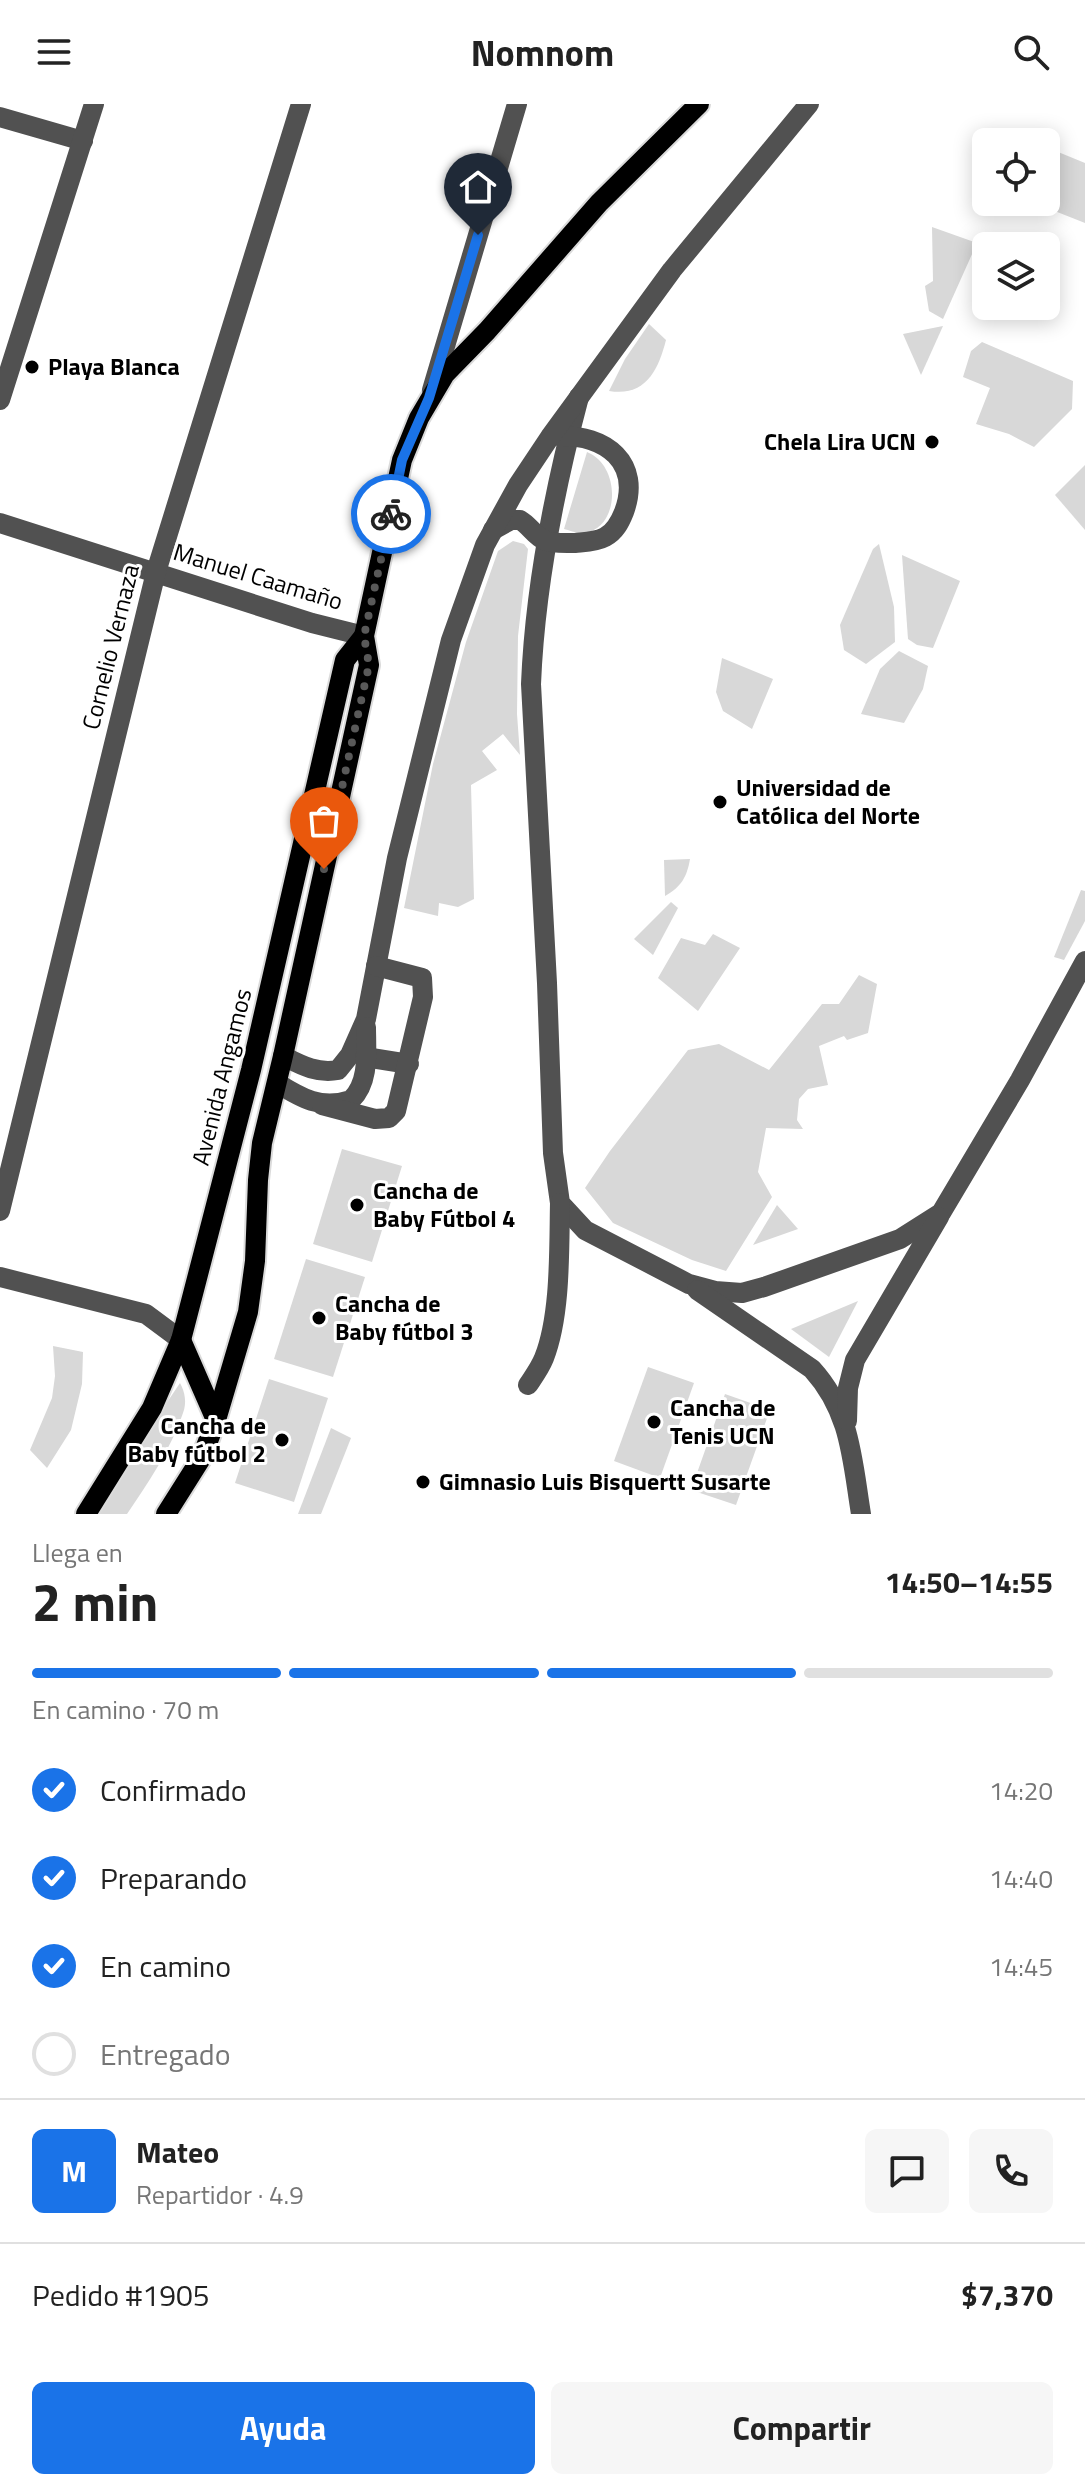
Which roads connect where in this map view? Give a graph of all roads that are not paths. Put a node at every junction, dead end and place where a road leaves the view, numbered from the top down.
1 (94, 104) edge
2 (301, 104) edge
3 (517, 104) edge
4 (699, 104) edge
5 (809, 104) edge
6 (0, 117) edge
7 (83, 141) junction
8 (429, 398) junction
9 (0, 400) edge
10 (559, 436) junction
11 (0, 523) edge
12 (493, 530) junction
13 (545, 541) junction
14 (156, 572) junction
15 (364, 636) junction
16 (1085, 961) edge
17 (376, 966) junction
18 (366, 1019) junction
19 (283, 1056) junction
20 (365, 1057) junction
21 (409, 1064) junction
22 (277, 1083) junction
23 (322, 1105) junction
24 (560, 1203) junction
25 (0, 1211) edge
26 (941, 1213) junction
27 (585, 1230) junction
28 (559, 1254) junction
29 (0, 1277) edge
30 (689, 1284) junction
31 (181, 1340) junction
32 (528, 1385) dead end
33 (216, 1420) junction
34 (846, 1425) junction
35 (86, 1514) edge
36 (166, 1514) edge
37 (861, 1514) edge

1 - 7 street
2 - 14 street, Cornelio Vernaza
3 - 8 street
4 - 8 main road, Avenida Angamos
5 - 10 street
6 - 7 street
7 - 9 street
8 - 15 main road, Avenida Angamos
10 - 12 street
10 - 13 street
10 - 13 street
11 - 14 street, Manuel Caamaño
12 - 13 street
12 - 17 street
13 - 24 street
14 - 15 street, Manuel Caamaño
14 - 25 street, Cornelio Vernaza
15 - 19 main road, Avenida Angamos
15 - 31 main road, Avenida Angamos
16 - 26 street
17 - 18 street
17 - 21 street
18 - 19 street
18 - 20 street
19 - 22 main road, Avenida Angamos
20 - 21 street
20 - 23 street
21 - 23 street
22 - 23 street
22 - 33 main road, Avenida Angamos
24 - 27 street
24 - 28 street
26 - 30 street
26 - 34 street
27 - 28 street
27 - 30 street
28 - 32 street
29 - 31 street
30 - 34 street
31 - 33 main road
31 - 35 main road, Avenida Angamos
33 - 36 main road, Avenida Angamos
34 - 37 street

